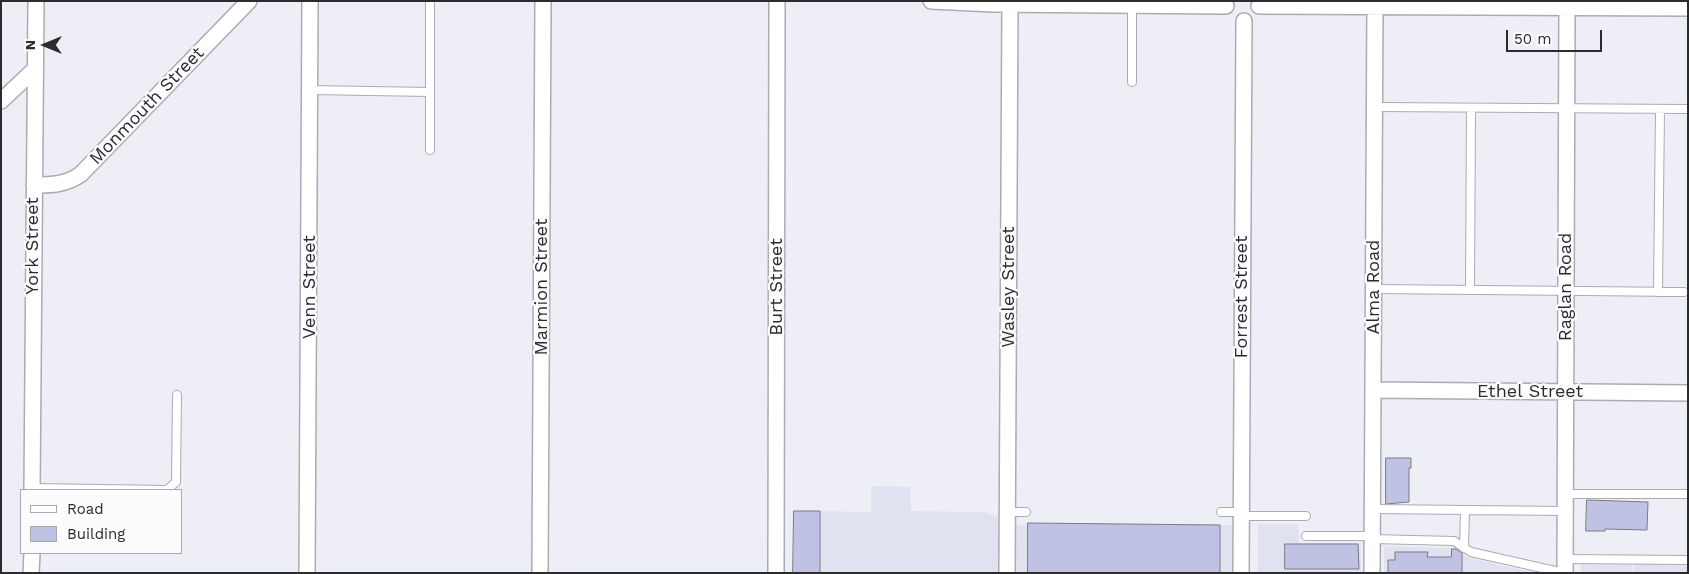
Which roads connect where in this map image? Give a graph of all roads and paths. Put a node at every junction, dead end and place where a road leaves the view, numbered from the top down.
1 (36, 1) edge
2 (249, 1) edge
3 (310, 1) edge
4 (430, 1) edge
5 (543, 1) edge
6 (777, 1) edge
7 (931, 1) edge
8 (1010, 3) edge
9 (1150, 3) edge
10 (1258, 3) edge
11 (1227, 4) edge
12 (1375, 4) edge
13 (1567, 4) edge
14 (1132, 5) junction
15 (1688, 8) edge
16 (1244, 21) junction
17 (35, 68) junction
18 (1132, 82) dead end
19 (310, 90) junction
20 (430, 92) junction
21 (1, 101) edge
22 (1375, 107) junction
23 (1567, 107) junction
24 (1471, 108) junction
25 (1660, 109) junction
26 (1688, 109) edge
27 (430, 150) dead end
28 (34, 185) junction
29 (1374, 289) junction
30 (1470, 290) junction
31 (1566, 291) junction
32 (1658, 292) junction
33 (1684, 292) dead end
34 (1373, 390) junction
35 (1566, 392) junction
36 (1688, 393) edge
37 (177, 395) dead end
38 (32, 489) edge
39 (168, 489) edge
40 (1565, 494) junction
41 (1688, 494) edge
42 (1372, 509) junction
43 (1465, 510) junction
44 (1565, 511) junction
45 (1008, 512) junction
46 (1026, 512) dead end
47 (1221, 512) dead end
48 (1240, 514) junction
49 (1306, 516) dead end
50 (1306, 536) dead end
51 (1372, 537) junction
52 (1464, 548) junction
53 (32, 554) edge
54 (1688, 560) edge
55 (1565, 568) edge
56 (32, 573) edge
57 (307, 573) edge
58 (540, 573) edge
59 (776, 573) edge
60 (1007, 573) edge
61 (1241, 573) edge
62 (1372, 573) edge

1 - 17 street, York Street
2 - 28 street, Monmouth Street
3 - 19 street, Venn Street
4 - 20 lane
5 - 58 street, Marmion Street
6 - 59 street, Burt Street
7 - 8 street
8 - 14 street
8 - 45 street, Wasley Street
9 - 11 street
9 - 14 street
10 - 12 street
10 - 16 street
11 - 16 street
12 - 13 street
12 - 22 street, Alma Road
13 - 15 street
13 - 23 street, Raglan Road
14 - 18 lane
16 - 48 street, Forrest Street
17 - 21 street
17 - 28 street, York Street
19 - 20 lane
19 - 57 street, Venn Street
20 - 27 lane
22 - 24 lane
22 - 29 street, Alma Road
23 - 24 lane
23 - 25 lane
23 - 31 street, Raglan Road
24 - 30 lane
25 - 26 lane
25 - 32 lane
28 - 38 street, York Street
29 - 30 lane
29 - 34 street, Alma Road
30 - 31 lane
31 - 32 lane
31 - 35 street, Raglan Road
32 - 33 lane
34 - 35 street, Ethel Street
34 - 42 street, Alma Road
35 - 36 street, Ethel Street
35 - 40 street, Raglan Road
37 - 39 lane
40 - 41 lane
40 - 44 street, Raglan Road
42 - 43 lane
42 - 51 street, Alma Road
43 - 44 lane
43 - 52 lane
44 - 55 street, Raglan Road
45 - 46 lane
45 - 60 street, Wasley Street
47 - 48 lane
48 - 49 lane
48 - 61 street, Forrest Street
50 - 51 lane
51 - 52 lane
51 - 62 street, Alma Road
52 - 55 lane
53 - 56 street
54 - 55 lane

